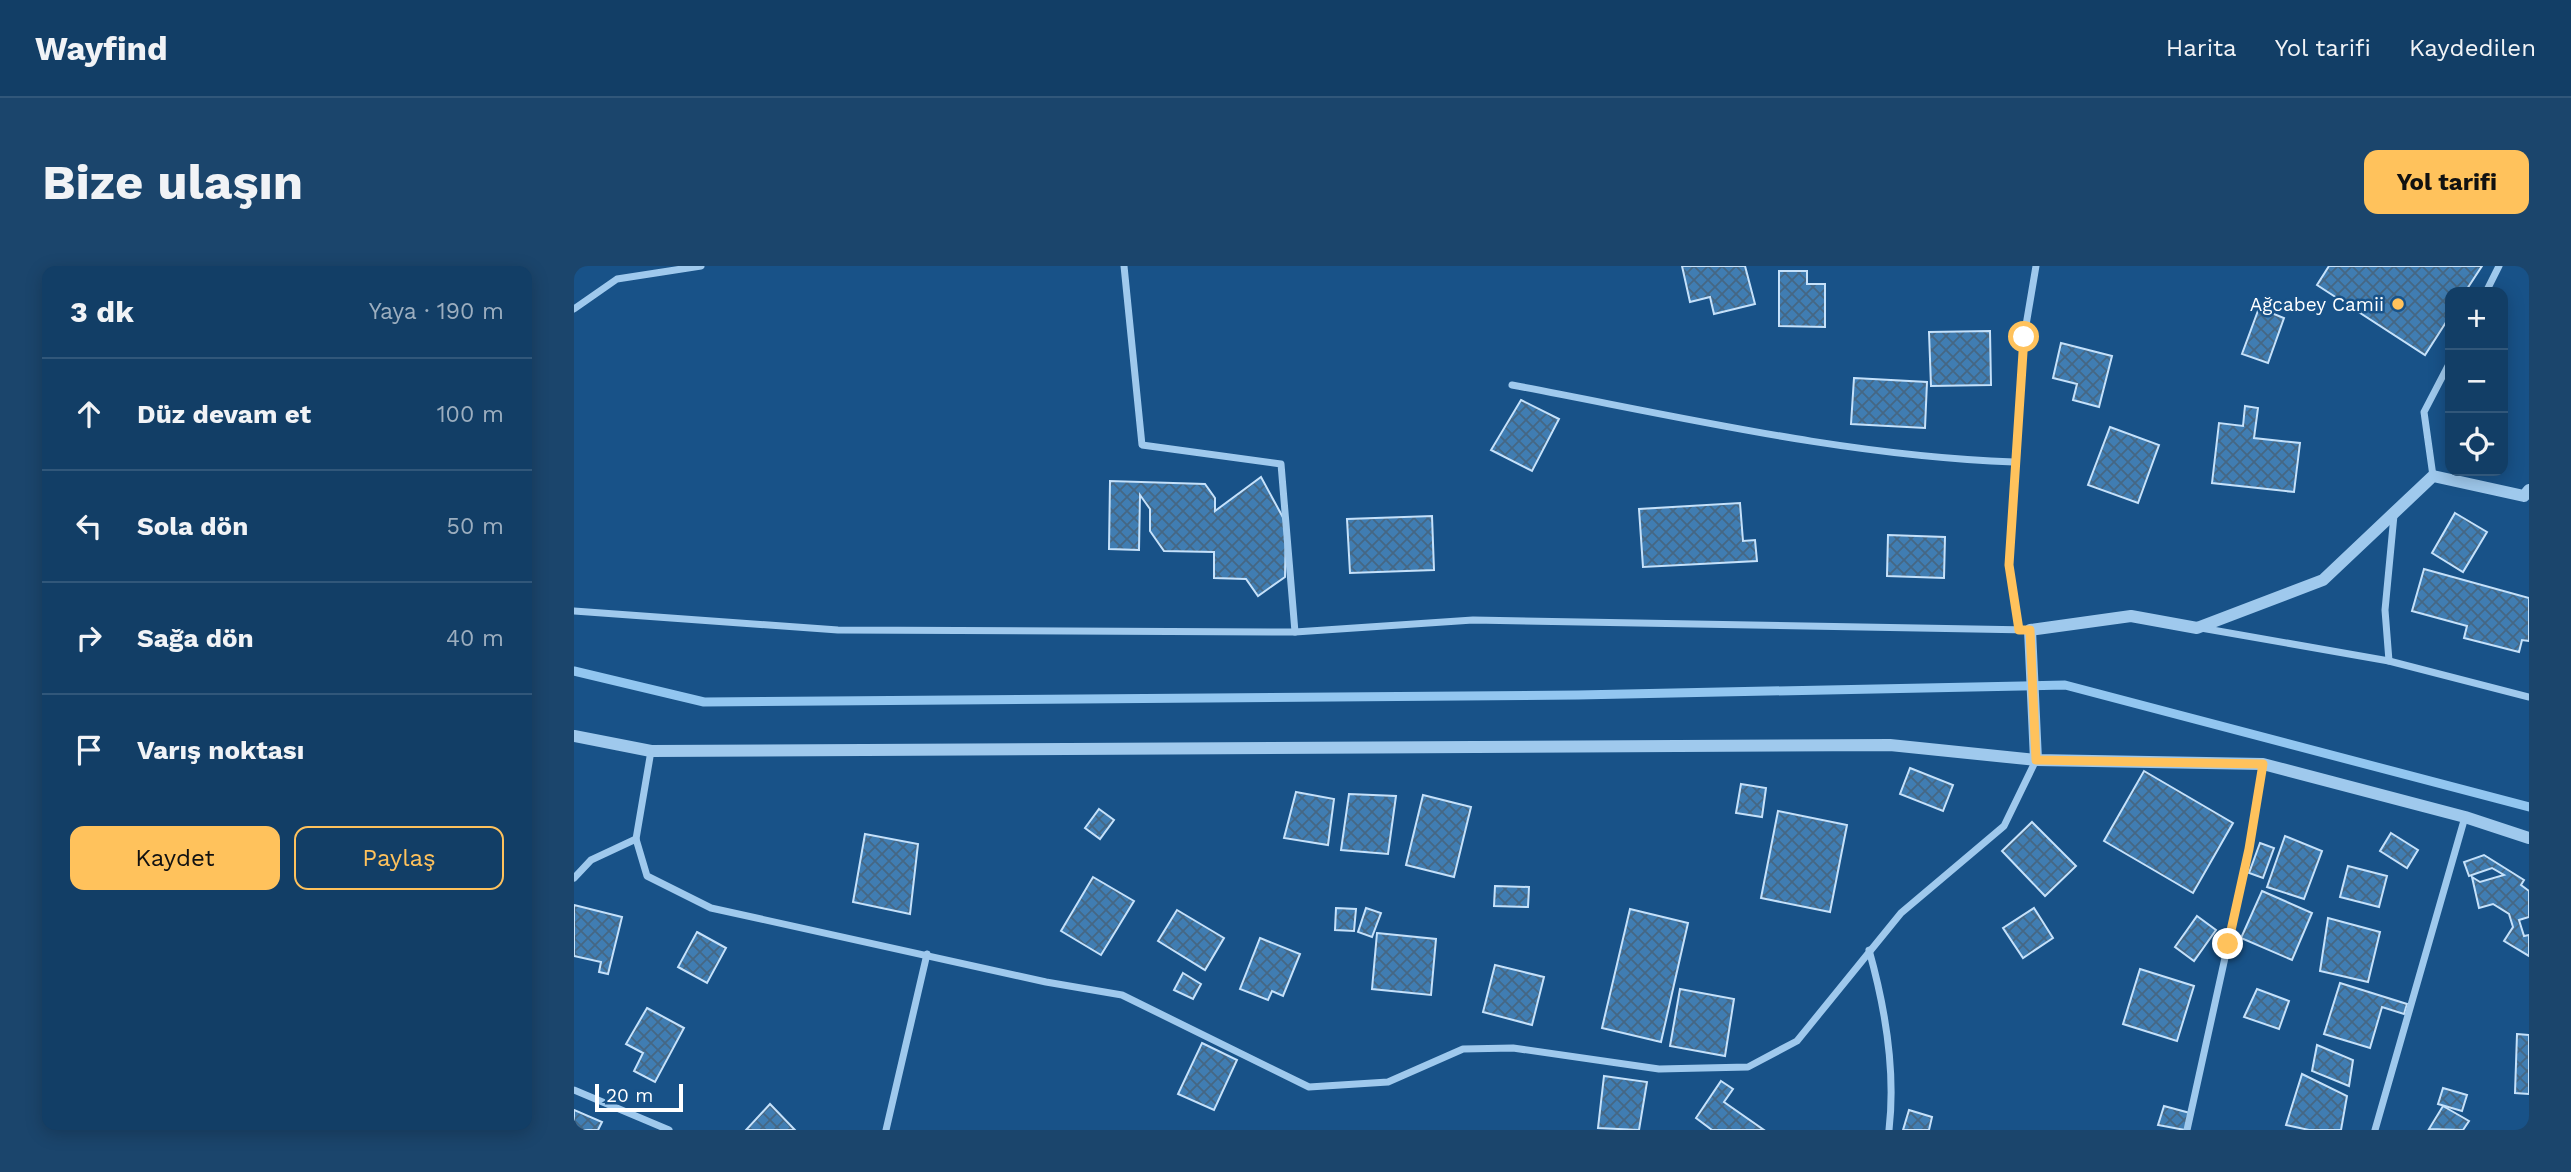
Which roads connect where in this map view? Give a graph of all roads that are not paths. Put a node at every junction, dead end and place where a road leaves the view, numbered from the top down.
1 (701, 266) edge
2 (1124, 266) edge
3 (2036, 266) edge
4 (2499, 266) edge
5 (2488, 287) edge
6 (574, 309) edge
7 (2445, 372) edge
8 (1512, 385) dead end
9 (2014, 462) junction
10 (2433, 475) junction
11 (2529, 489) edge
12 (2395, 513) junction
13 (574, 611) edge
14 (2197, 628) junction
15 (2025, 630) junction
16 (1295, 632) junction
17 (2389, 661) junction
18 (2529, 697) edge
19 (574, 736) edge
20 (650, 751) junction
21 (2035, 758) junction
22 (2263, 764) junction
23 (2465, 817) junction
24 (2529, 838) edge
25 (636, 839) junction
26 (574, 878) edge
27 (1869, 950) junction
28 (927, 954) junction
29 (574, 1090) edge
30 (669, 1130) edge
31 (886, 1130) edge
32 (1889, 1130) edge
33 (2187, 1130) edge
34 (2375, 1130) edge

1 - 6 street
2 - 16 street
3 - 9 street
4 - 5 street
7 - 10 street
8 - 9 street
9 - 15 street
10 - 11 street
10 - 12 street
12 - 14 street
12 - 17 street
13 - 16 street
14 - 15 street
14 - 17 street
15 - 16 street
15 - 21 street
17 - 18 street
19 - 20 street
20 - 21 street
20 - 25 street
21 - 22 street
21 - 27 street
22 - 23 street
22 - 33 street
23 - 24 street
23 - 34 street
25 - 26 street
25 - 28 street
27 - 28 street
27 - 32 street
28 - 31 street
29 - 30 street

